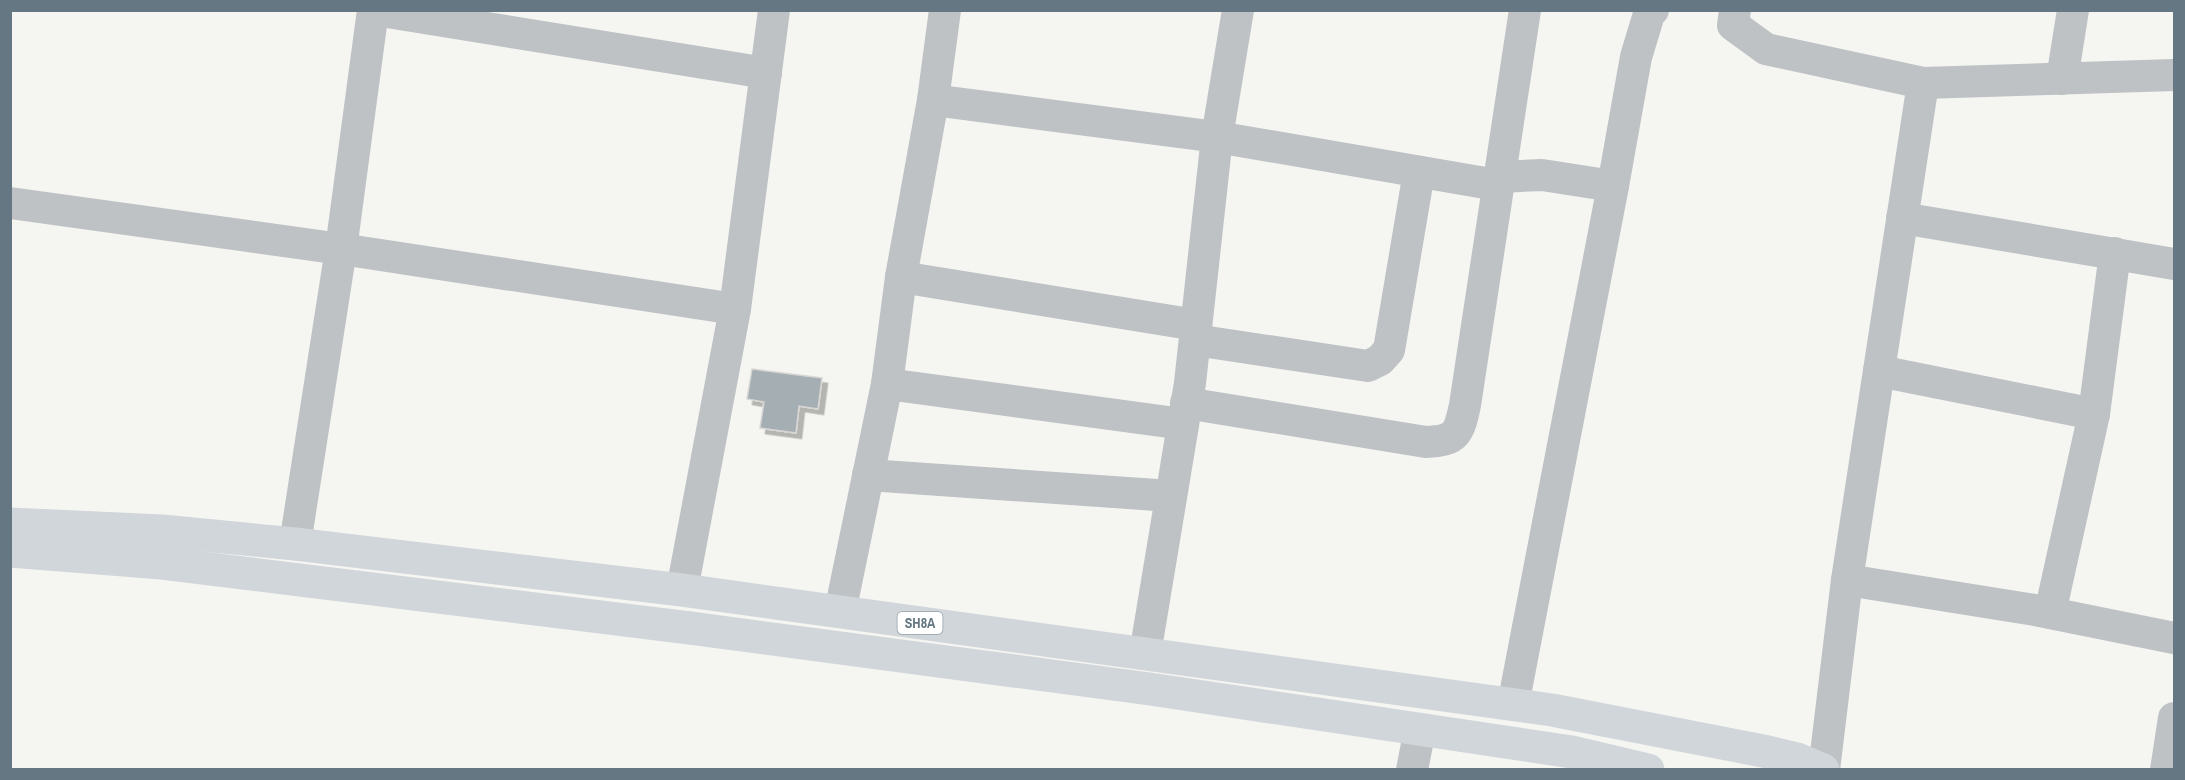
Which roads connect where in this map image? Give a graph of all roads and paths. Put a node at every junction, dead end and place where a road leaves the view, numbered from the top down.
1 (374, 10) edge
2 (774, 10) edge
3 (945, 10) edge
4 (1238, 10) edge
5 (1525, 10) edge
6 (1653, 10) edge
7 (1735, 10) edge
8 (2073, 10) edge
9 (766, 73) junction
10 (2175, 75) edge
11 (2062, 79) junction
12 (1923, 83) junction
13 (933, 100) junction
14 (1217, 137) junction
15 (1419, 172) junction
16 (1498, 181) junction
17 (1613, 186) junction
18 (10, 203) edge
19 (1902, 218) junction
20 (340, 249) junction
21 (2115, 253) junction
22 (2175, 264) edge
23 (901, 277) junction
24 (735, 309) junction
25 (1196, 332) junction
26 (1879, 371) junction
27 (887, 384) junction
28 (1185, 413) junction
29 (2094, 414) junction
30 (867, 475) junction
31 (1171, 496) junction
32 (10, 524) edge
33 (295, 544) junction
34 (10, 551) edge
35 (1847, 580) junction
36 (682, 590) junction
37 (840, 612) junction
38 (2050, 613) junction
39 (2175, 638) edge
40 (1145, 654) junction
41 (1513, 705) junction
42 (2175, 718) edge
43 (1420, 729) junction
44 (1767, 761) edge
45 (1412, 770) edge
46 (1648, 770) edge
47 (1823, 770) edge
48 (2166, 770) edge

1 - 9 street
1 - 20 street
2 - 9 street
3 - 13 street
4 - 14 street
5 - 16 street
6 - 17 street
7 - 12 street
8 - 11 street
9 - 24 street
10 - 11 street
11 - 12 street
12 - 19 street
13 - 14 street
13 - 23 street
14 - 15 street
14 - 25 street
15 - 16 street
15 - 25 street
16 - 17 street
16 - 28 street
17 - 41 street
18 - 20 street
19 - 21 street
19 - 26 street
20 - 24 street
20 - 33 street
21 - 22 street
21 - 29 street
23 - 25 street
23 - 27 street
24 - 36 street
25 - 28 street
26 - 29 street
26 - 35 street
27 - 28 street
27 - 30 street
28 - 31 street
29 - 38 street
30 - 31 street
30 - 37 street
31 - 40 street
32 - 33 main road, SH8A
33 - 36 main road, SH8A
34 - 43 main road, SH8A
35 - 38 street
35 - 47 street
36 - 37 main road, SH8A
37 - 40 main road, SH8A
38 - 39 street
40 - 41 main road, SH8A
41 - 44 main road, SH8A
42 - 48 street
43 - 45 street
43 - 46 main road, SH8A
44 - 47 main road, SH8A

